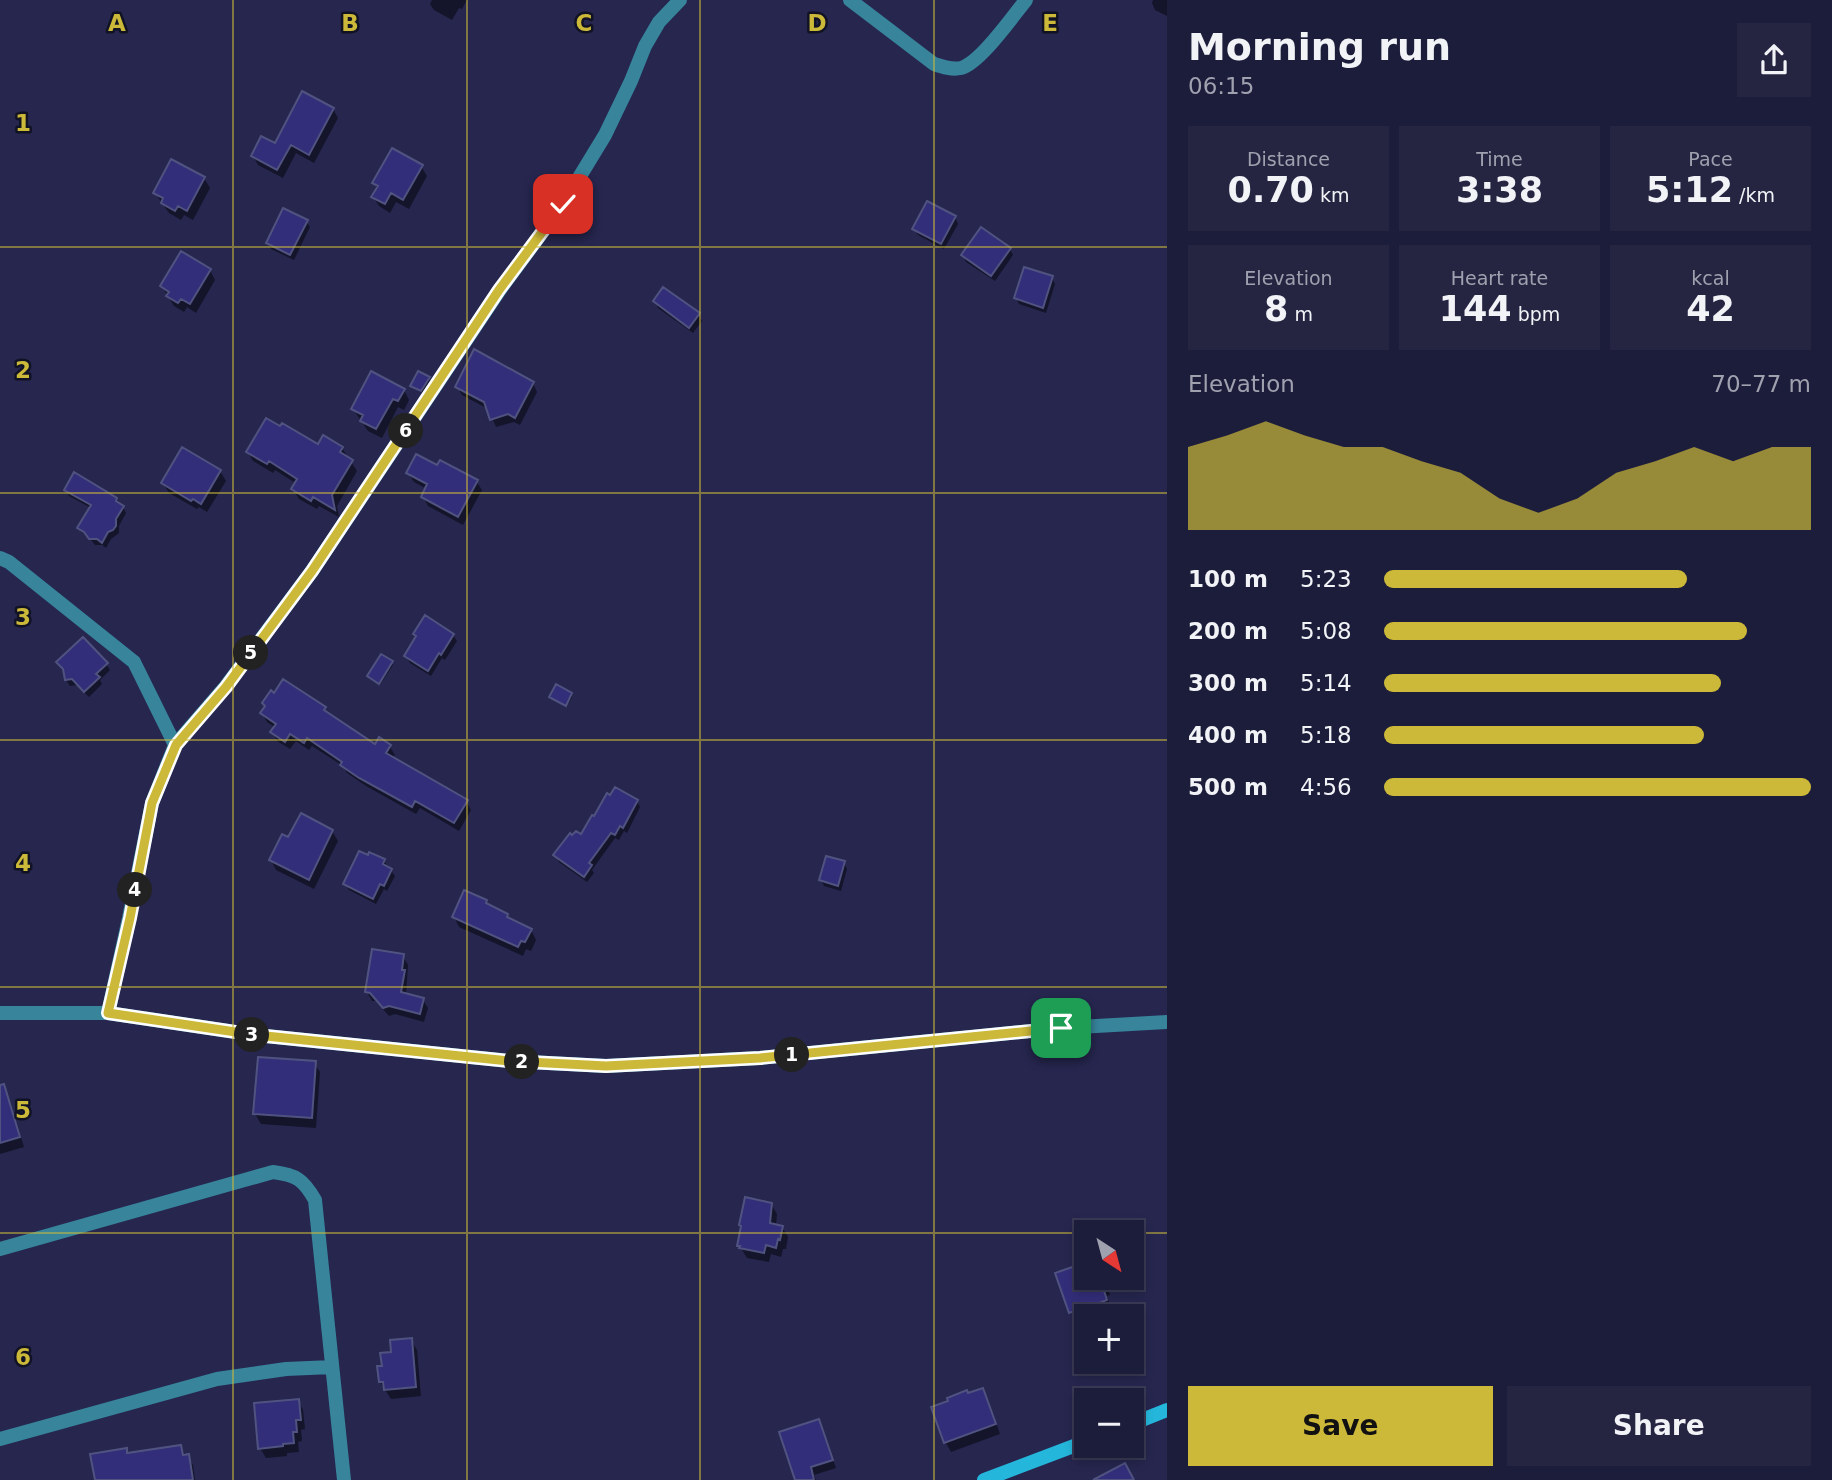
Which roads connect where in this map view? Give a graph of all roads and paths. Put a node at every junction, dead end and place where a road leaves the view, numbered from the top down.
1 (680, 0) edge
2 (850, 0) edge
3 (1026, 0) edge
4 (0, 558) edge
5 (176, 745) junction
6 (0, 1013) edge
7 (108, 1013) junction
8 (1167, 1022) edge
9 (0, 1249) edge
10 (332, 1367) junction
11 (1167, 1410) edge
12 (1144, 1419) edge
13 (0, 1439) edge
14 (1074, 1446) edge
15 (344, 1480) edge
16 (984, 1480) edge

1 - 5 street
2 - 3 street
4 - 5 street
5 - 7 street
6 - 7 street
7 - 8 street
9 - 10 street
10 - 13 street
10 - 15 street
11 - 12 street
14 - 16 street

